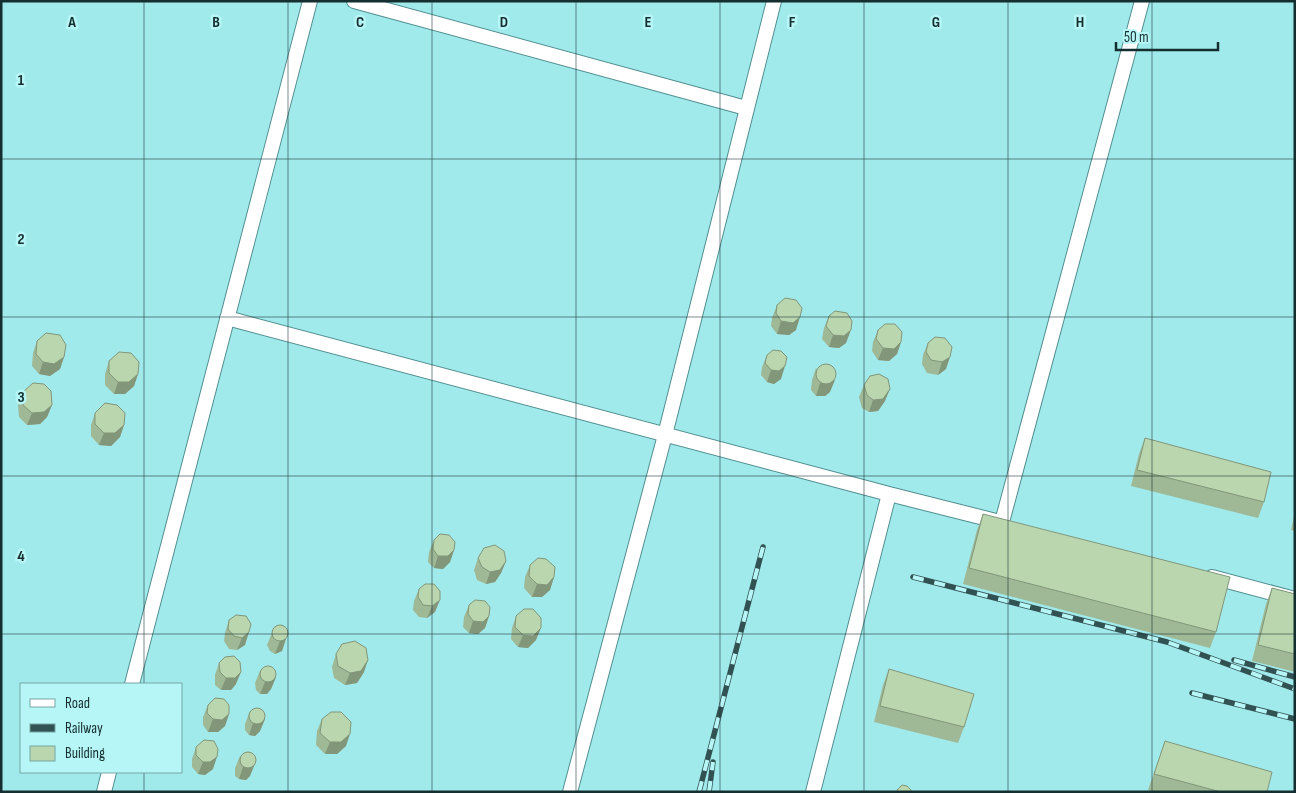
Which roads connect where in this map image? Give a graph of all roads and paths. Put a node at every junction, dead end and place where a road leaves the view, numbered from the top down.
1 (310, 1) edge
2 (354, 1) edge
3 (774, 1) edge
4 (1142, 1) edge
5 (746, 108) junction
6 (227, 318) junction
7 (666, 435) junction
8 (889, 494) junction
9 (1200, 574) edge
10 (1295, 599) edge
11 (132, 683) edge
12 (109, 773) edge
13 (104, 792) edge
14 (570, 792) edge
15 (813, 792) edge

1 - 6 lane
2 - 5 lane
3 - 5 lane
4 - 8 lane
5 - 7 lane
6 - 7 lane
6 - 11 lane
7 - 8 lane
7 - 14 lane
8 - 15 lane
9 - 10 lane
12 - 13 lane

